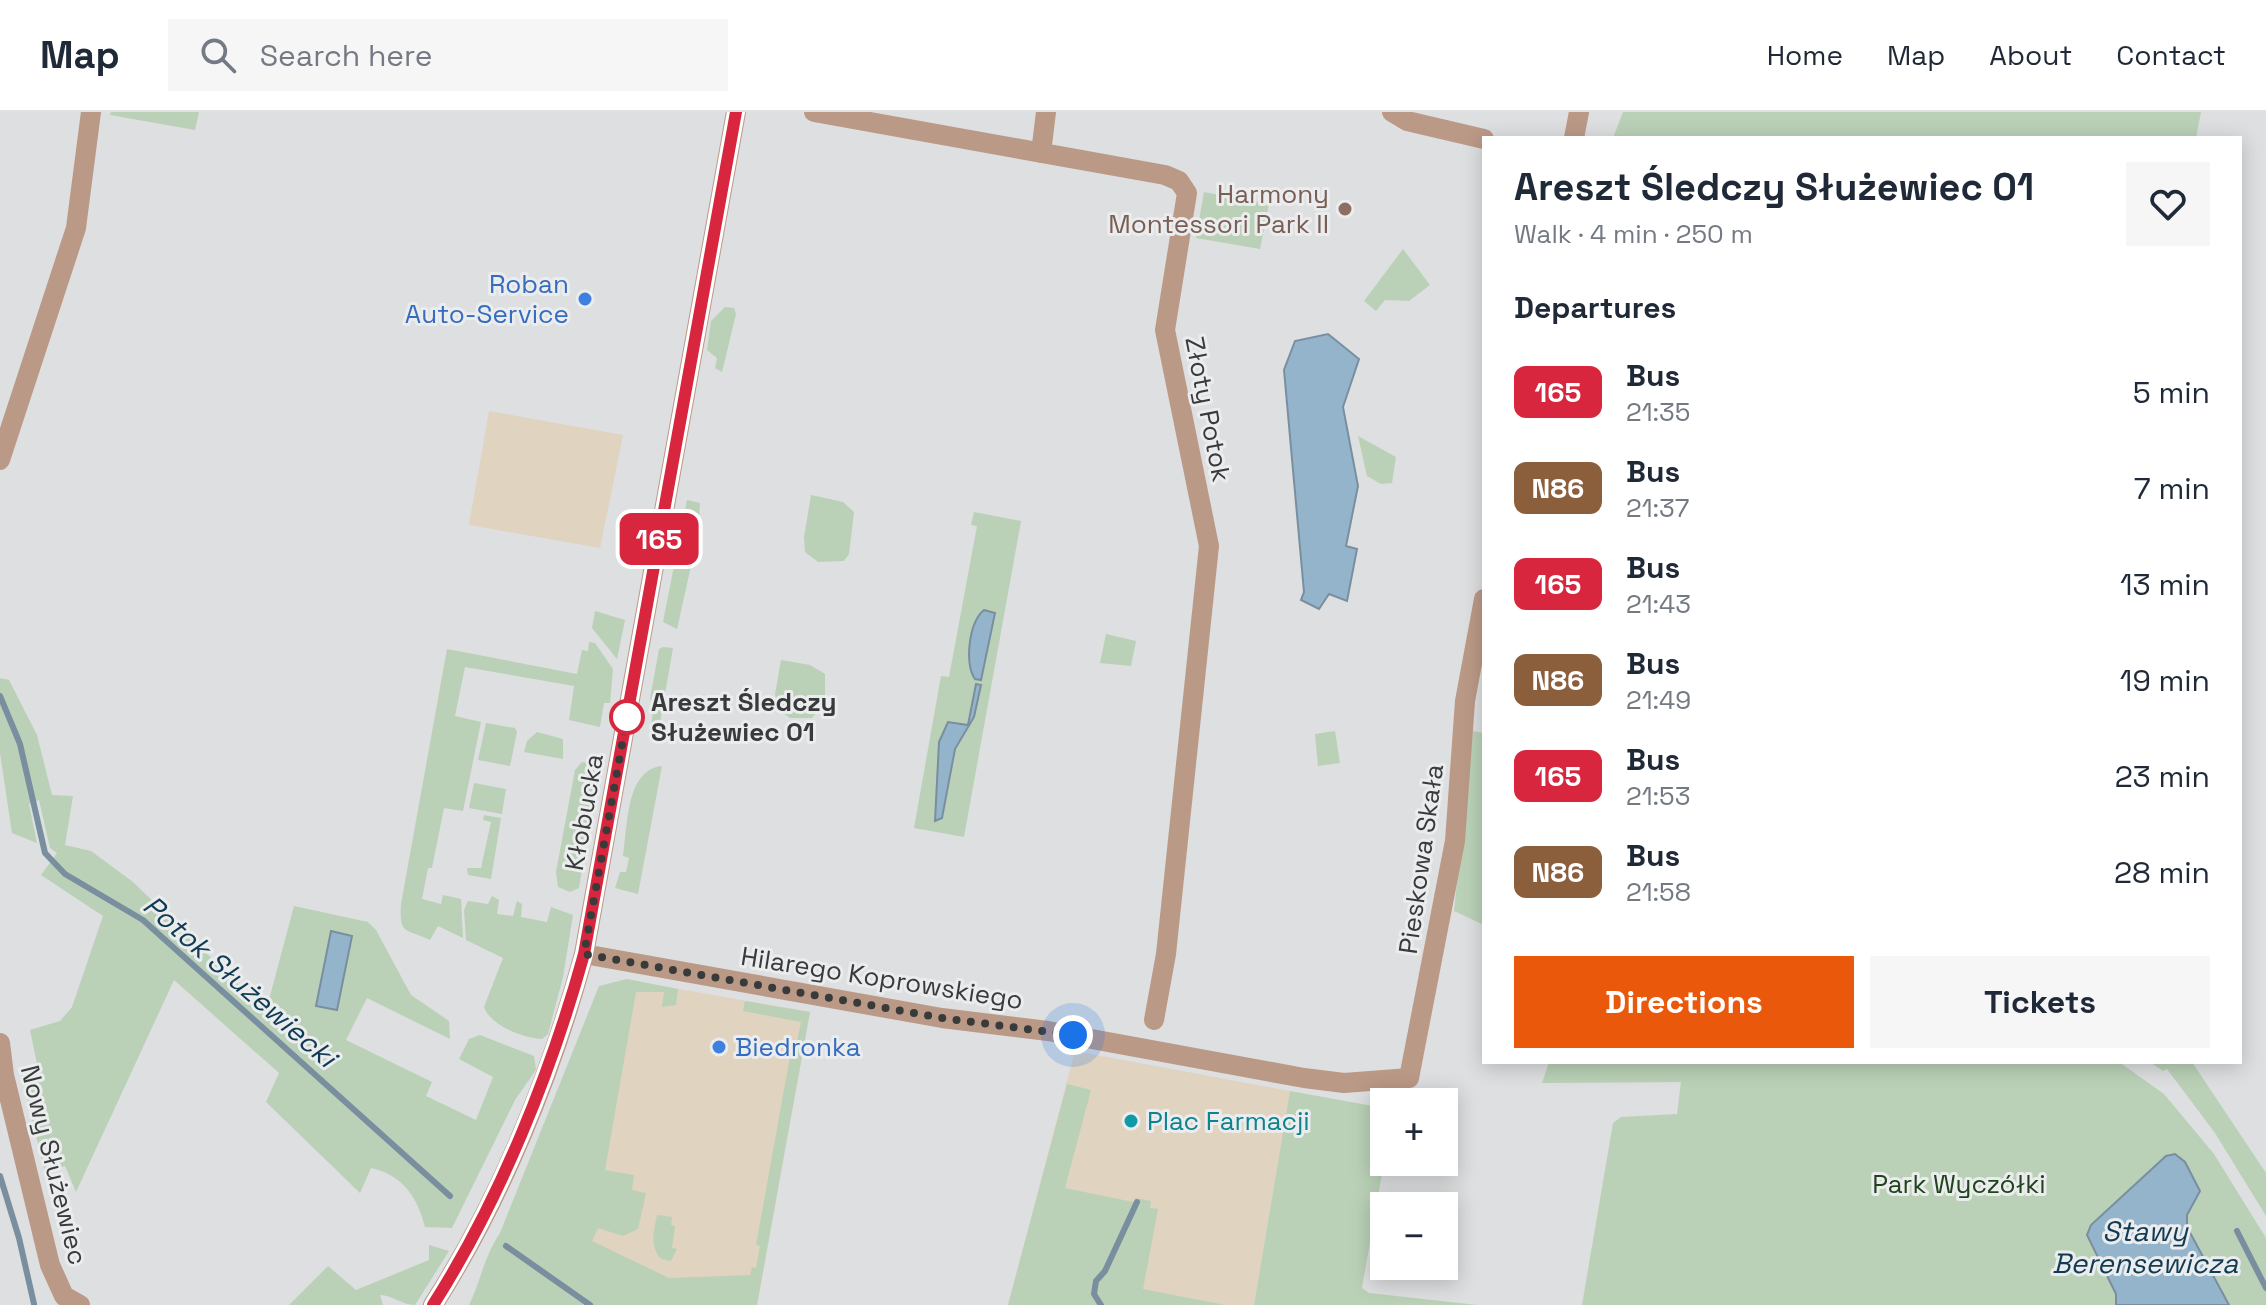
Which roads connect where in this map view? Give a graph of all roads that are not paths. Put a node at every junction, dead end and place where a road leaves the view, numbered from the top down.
1 (91, 112) edge
2 (736, 112) edge
3 (814, 112) edge
4 (1046, 112) edge
5 (1392, 112) edge
6 (1579, 112) edge
7 (892, 119) edge
8 (1574, 136) edge
9 (1482, 139) edge
10 (1041, 153) junction
11 (0, 460) edge
12 (1482, 610) edge
13 (584, 954) junction
14 (1154, 1020) dead end
15 (0, 1043) edge
16 (1409, 1078) joint
17 (72, 1301) edge
18 (433, 1305) edge

1 - 11 street
2 - 13 street, Kłobucka
3 - 7 street, Złoty Potok
4 - 10 street
5 - 9 street
6 - 8 street
7 - 10 street, Złoty Potok
10 - 14 street, Złoty Potok
12 - 16 street, Pieskowa Skała
13 - 16 street, Hilarego Koprowskiego
13 - 18 street, Kłobucka
15 - 17 street, Nowy Służewiec

